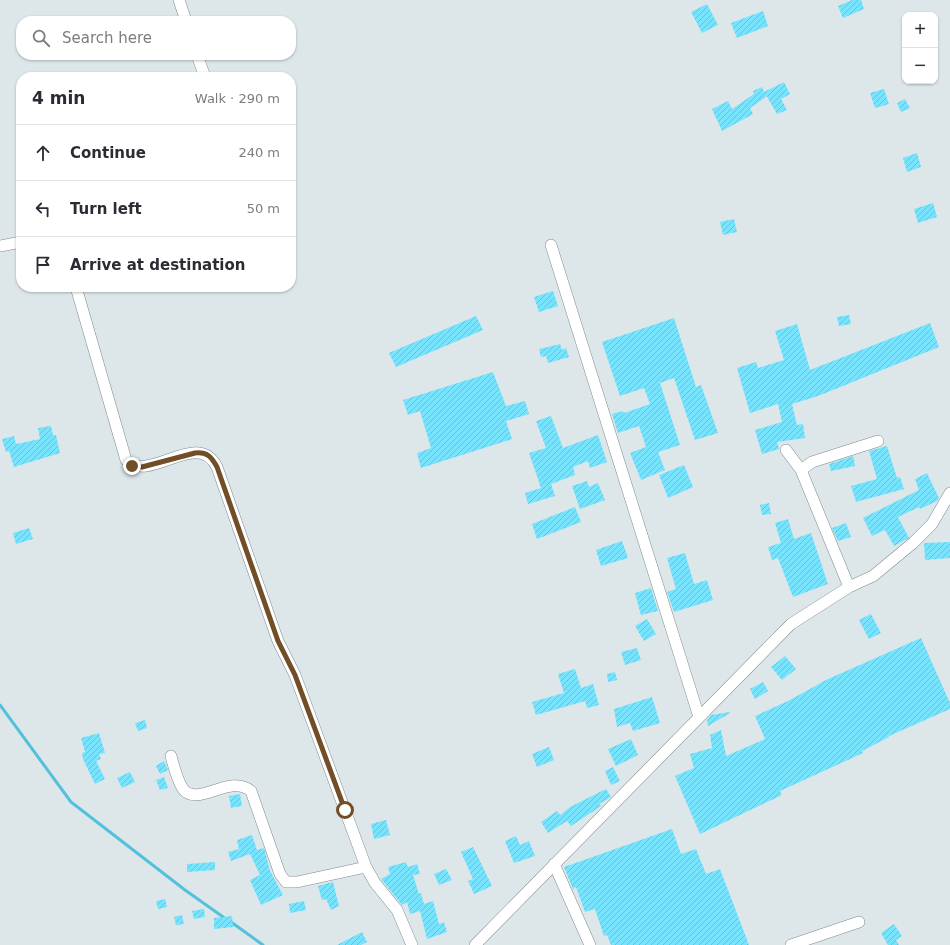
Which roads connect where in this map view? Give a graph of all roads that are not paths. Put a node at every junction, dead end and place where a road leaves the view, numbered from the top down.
1 (179, 0) edge
2 (184, 16) edge
3 (199, 60) edge
4 (203, 72) edge
5 (16, 243) edge
6 (551, 245) dead end
7 (0, 246) edge
8 (77, 292) edge
9 (878, 440) dead end
10 (786, 450) dead end
11 (801, 470) junction
12 (950, 493) edge
13 (848, 587) junction
14 (699, 717) junction
15 (171, 756) dead end
16 (554, 864) junction
17 (366, 867) junction
18 (859, 922) dead end
19 (412, 945) edge
20 (475, 945) edge
21 (590, 945) edge
22 (790, 945) edge

1 - 2 street
3 - 4 street
5 - 7 street
6 - 14 street
8 - 17 street
9 - 11 street
10 - 11 street
11 - 13 street
12 - 13 street
13 - 14 street
14 - 16 street
15 - 17 street
16 - 20 street
16 - 21 street
17 - 19 street
18 - 22 street

